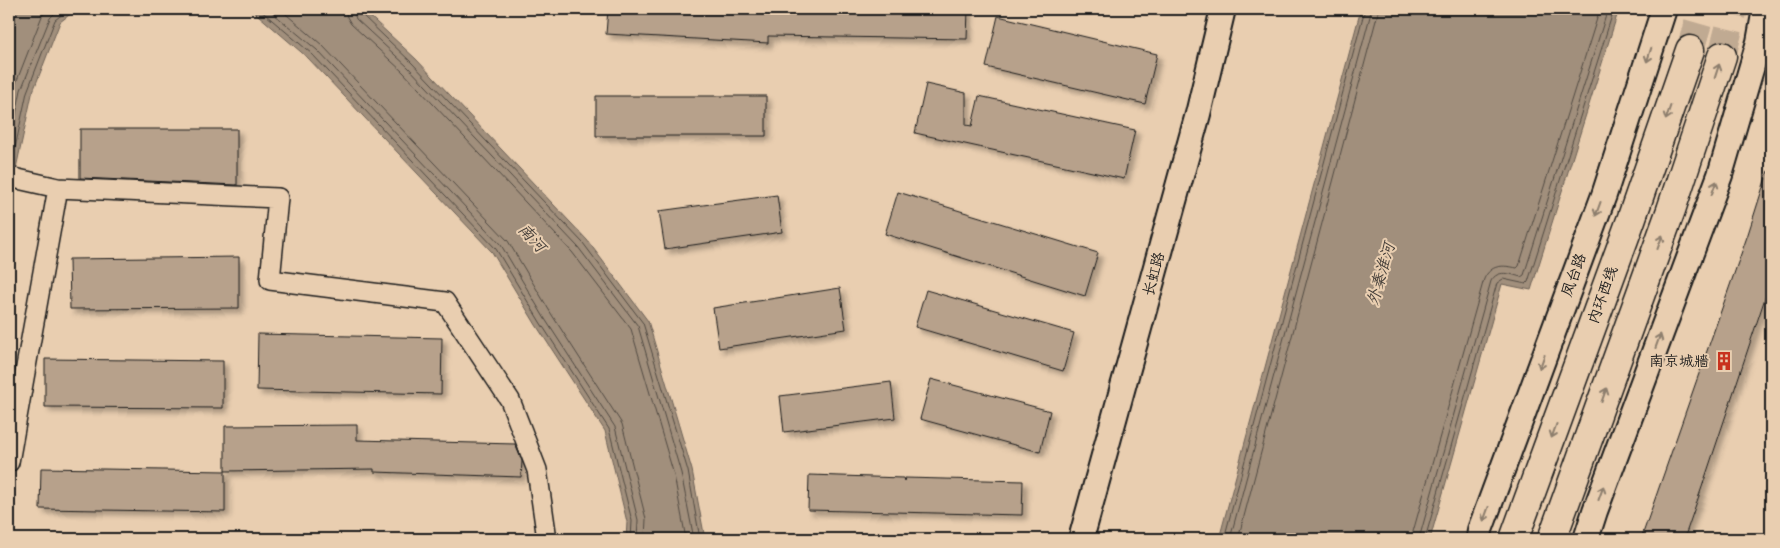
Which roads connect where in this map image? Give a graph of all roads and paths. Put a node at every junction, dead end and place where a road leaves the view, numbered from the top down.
1 (1223, 9) edge
2 (1664, 9) edge
3 (1760, 14) edge
4 (1690, 50) tunnel mouth
5 (1722, 56) tunnel mouth
6 (9, 177) edge
7 (58, 188) junction
8 (9, 462) edge
9 (547, 539) edge
10 (1081, 539) edge
11 (1479, 539) edge
12 (1514, 539) edge
13 (1552, 539) edge
14 (1586, 539) edge

1 - 10 main road, 长虹路
2 -> 11 main road, 凤台路
14 -> 3 main road
4 -> 12 highway, 内环西线
13 -> 5 highway
6 - 7 street
7 - 8 street
7 - 9 street

